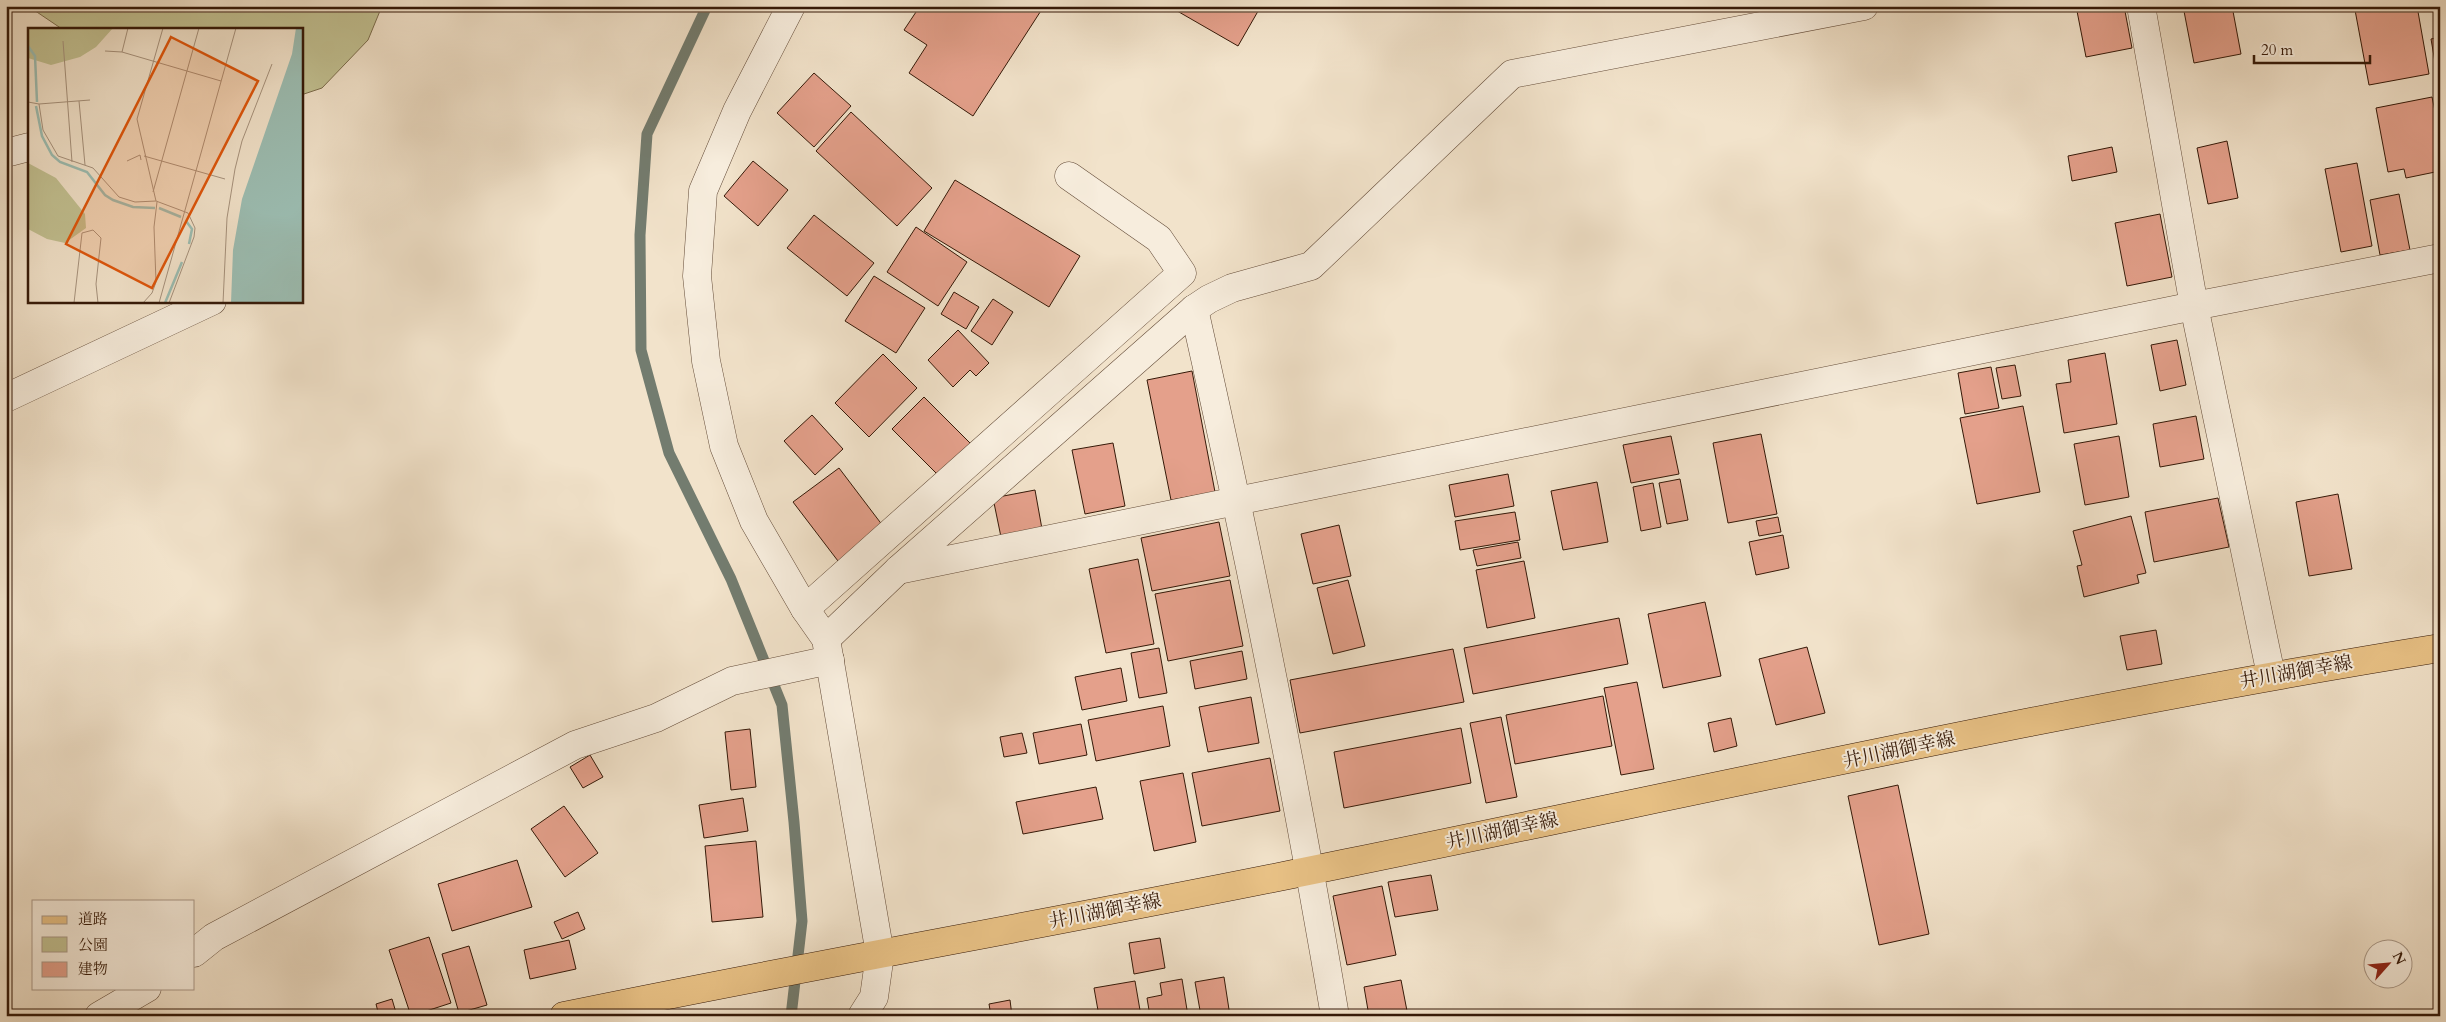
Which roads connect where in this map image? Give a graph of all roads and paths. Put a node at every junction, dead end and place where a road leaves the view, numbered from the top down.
1 (791, 6) edge
2 (1864, 6) edge
3 (2141, 6) edge
4 (28, 147) edge
5 (6, 153) edge
6 (1069, 176) dead end
7 (2440, 258) edge
8 (1182, 273) junction
9 (210, 302) edge
10 (1202, 304) junction
11 (2194, 306) junction
12 (6, 398) edge
13 (1237, 501) junction
14 (898, 570) junction
15 (804, 609) junction
16 (2440, 648) edge
17 (828, 649) junction
18 (2271, 675) junction
19 (1310, 871) junction
20 (195, 952) edge
21 (880, 954) junction
22 (144, 990) edge
23 (99, 1016) edge
24 (564, 1016) edge
25 (862, 1016) edge
26 (1335, 1016) edge

1 - 15 street
2 - 10 street
3 - 11 street
4 - 5 street
6 - 8 street
7 - 11 street
8 - 10 street
8 - 15 street
9 - 12 street
10 - 13 street
10 - 14 street
11 - 13 street
11 - 18 street
13 - 14 street
13 - 19 street
14 - 17 street
15 - 17 street
16 - 18 main road, 井川湖御幸線
17 - 20 street
17 - 21 street
18 - 19 main road, 井川湖御幸線
19 - 21 main road, 井川湖御幸線
19 - 26 street
21 - 24 main road, 井川湖御幸線
21 - 25 street
22 - 23 street

